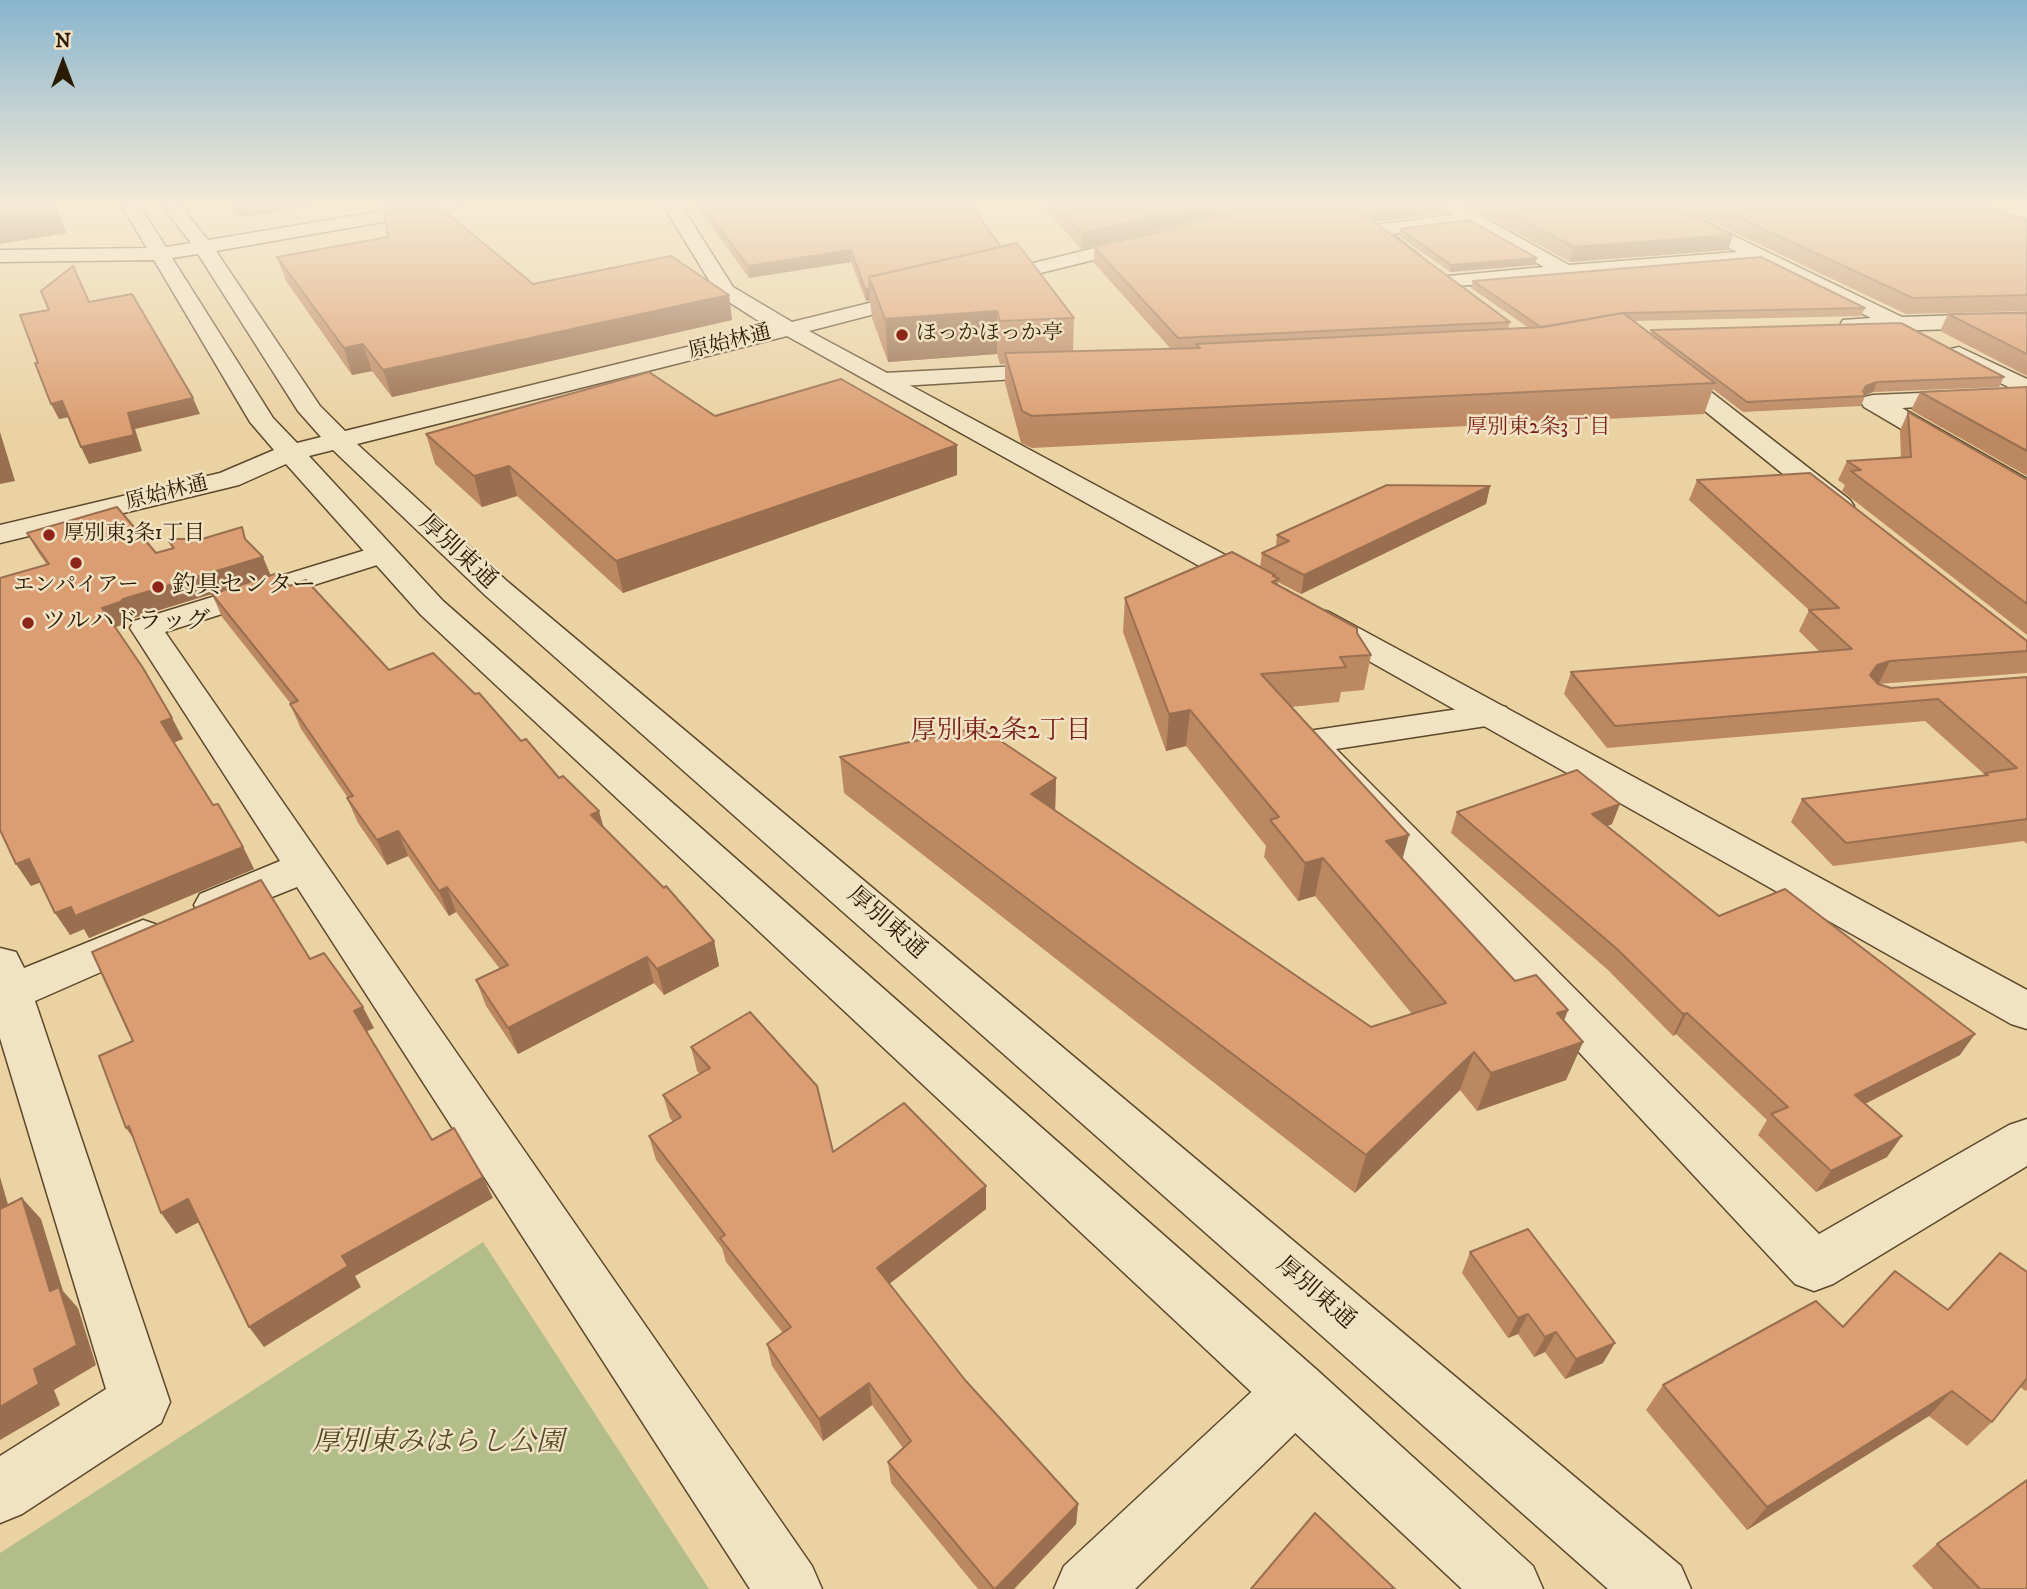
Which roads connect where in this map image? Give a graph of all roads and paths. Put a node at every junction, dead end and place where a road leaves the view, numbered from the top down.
1 (177, 279) edge
2 (224, 279) edge
3 (718, 279) edge
4 (991, 279) edge
5 (1443, 279) edge
6 (1468, 279) edge
7 (1809, 279) edge
8 (1446, 281) junction
9 (1466, 296) edge
10 (2027, 320) edge
11 (1903, 324) junction
12 (1835, 326) edge
13 (790, 329) junction
14 (1651, 356) edge
15 (1078, 370) edge
16 (884, 380) junction
17 (2027, 389) edge
18 (2027, 396) edge
19 (341, 440) junction
20 (289, 453) junction
21 (2027, 491) edge
22 (0, 510) edge
23 (1866, 526) edge
24 (0, 534) edge
25 (382, 554) junction
26 (1493, 715) junction
27 (307, 866) junction
28 (5, 978) edge
29 (2027, 1011) edge
30 (2027, 1140) edge
31 (1296, 1391) junction
32 (0, 1492) edge
33 (789, 1589) edge
34 (1087, 1589) edge
35 (1510, 1589) edge
36 (1658, 1589) edge

1 - 20 street
2 - 19 street, 厚別東通
3 - 13 street
4 - 13 street, 原始林通
5 - 8 street
6 - 8 street
7 - 11 street
8 - 9 street
10 - 11 street
11 - 12 street
11 - 17 street
13 - 16 street
13 - 19 street, 原始林通
14 - 23 street
15 - 16 street
16 - 26 street
18 - 21 street
19 - 20 street, 原始林通
19 - 36 street, 厚別東通
20 - 22 street, 原始林通
20 - 24 street, 原始林通
20 - 25 street
25 - 27 street
25 - 31 street
26 - 29 street
26 - 30 street
27 - 28 street
27 - 33 street
28 - 32 street
31 - 34 street
31 - 35 street

